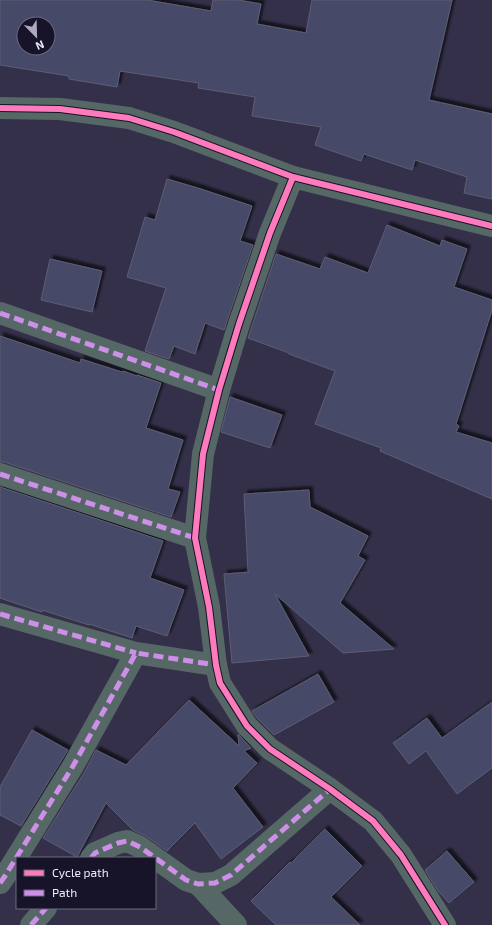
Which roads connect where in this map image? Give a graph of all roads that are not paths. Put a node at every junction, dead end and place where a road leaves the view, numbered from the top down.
1 (0, 108) edge
2 (293, 177) junction
3 (492, 226) edge
4 (0, 313) edge
5 (219, 390) junction
6 (0, 474) edge
7 (195, 538) junction
8 (0, 614) edge
9 (136, 653) junction
10 (216, 665) junction
11 (330, 789) junction
12 (17, 857) edge
13 (92, 857) edge
14 (155, 857) edge
15 (16, 858) edge
16 (156, 858) edge
17 (0, 883) edge
18 (198, 884) junction
19 (45, 909) edge
20 (32, 925) edge
21 (236, 925) edge
22 (445, 925) edge

1 - 2 street
2 - 3 street
2 - 5 street
4 - 5 street
5 - 7 street
6 - 7 street
7 - 10 street
8 - 9 street
9 - 10 street
9 - 12 street
10 - 11 street
11 - 18 street
11 - 22 street
13 - 14 street
15 - 17 street
16 - 18 street
18 - 21 street
19 - 20 street

